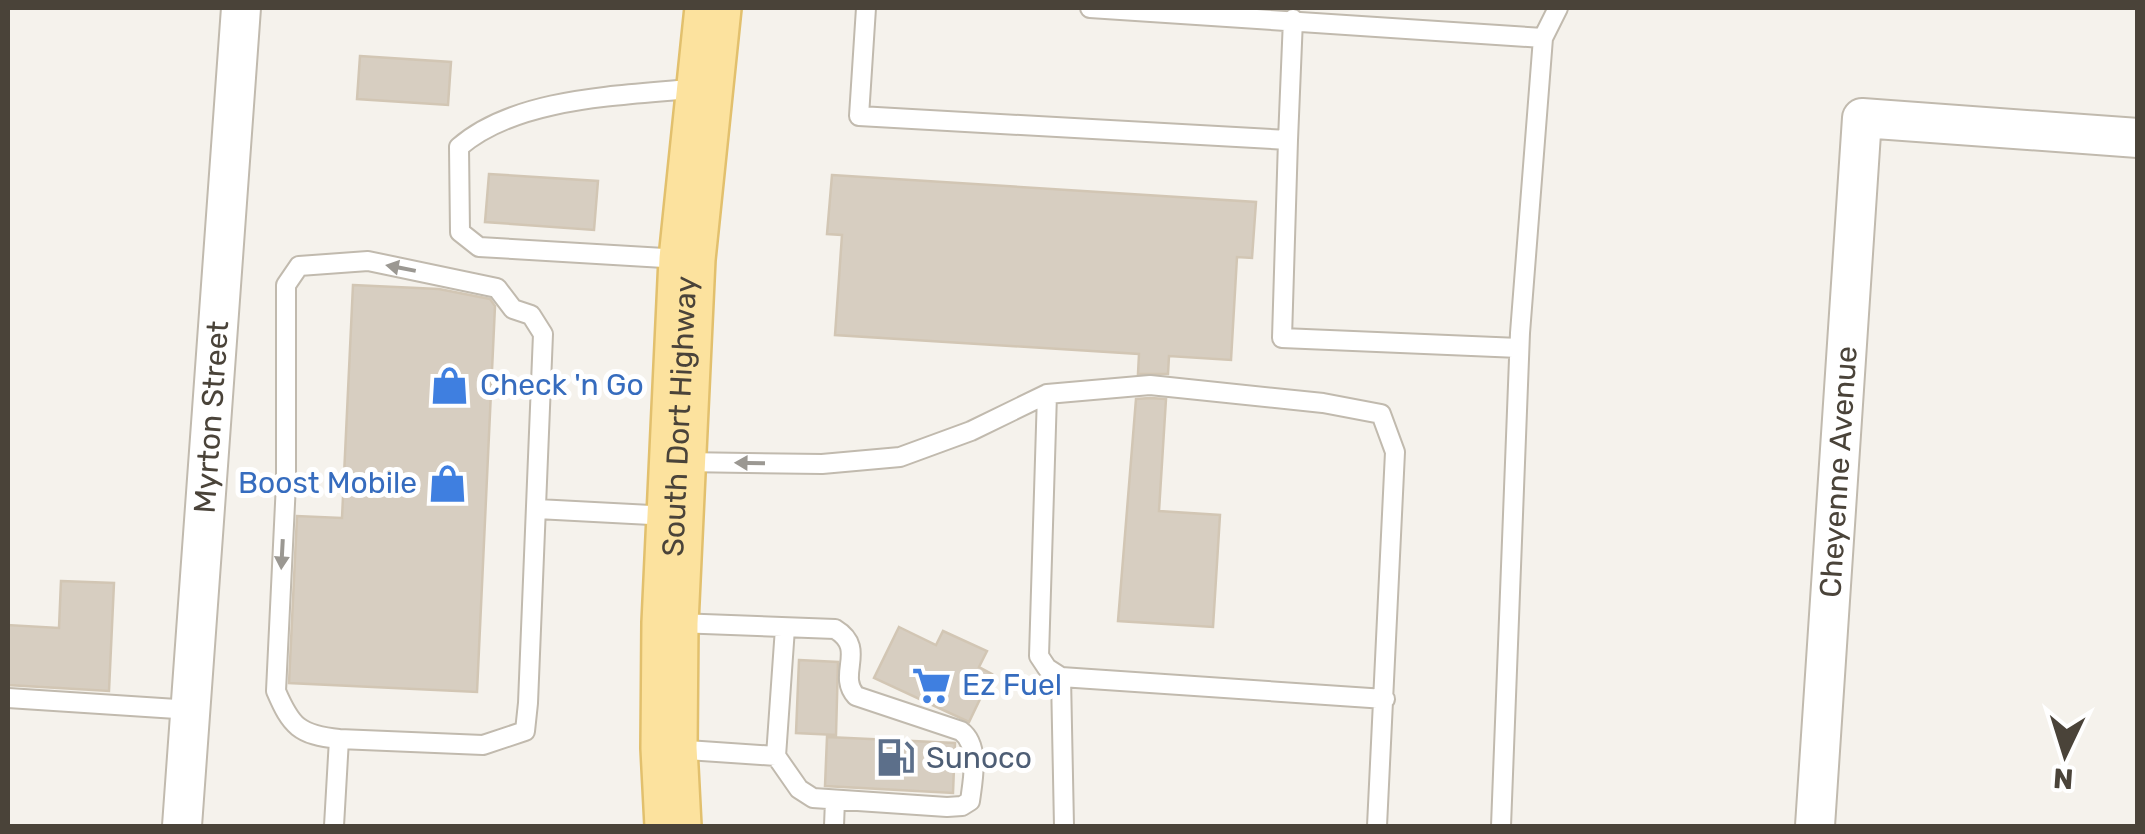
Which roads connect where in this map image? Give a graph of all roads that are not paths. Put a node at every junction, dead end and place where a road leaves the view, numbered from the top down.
1 (241, 8) edge
2 (713, 8) edge
3 (866, 8) edge
4 (1090, 8) edge
5 (1558, 8) edge
6 (1229, 11) edge
7 (1293, 19) junction
8 (1543, 38) junction
9 (707, 87) junction
10 (2138, 138) edge
11 (1288, 140) junction
12 (687, 259) junction
13 (1519, 348) junction
14 (1047, 394) junction
15 (678, 462) junction
16 (536, 509) junction
17 (676, 516) junction
18 (670, 622) junction
19 (784, 628) junction
20 (1061, 677) junction
21 (8, 698) edge
22 (1385, 699) junction
23 (192, 710) junction
24 (339, 739) junction
25 (669, 748) junction
26 (776, 756) junction
27 (835, 800) junction
28 (947, 807) junction
29 (182, 826) edge
30 (334, 826) edge
31 (672, 826) edge
32 (834, 826) edge
33 (946, 826) edge
34 (1064, 826) edge
35 (1376, 826) edge
36 (1501, 826) edge
37 (1815, 826) edge

1 - 23 street, Myrton Street
2 - 9 main road, South Dort Highway
3 - 11 lane
4 - 6 lane
5 - 8 lane
6 - 7 lane
7 - 8 lane
7 - 11 lane
8 - 13 lane
9 - 12 main road, South Dort Highway
9 - 12 lane
10 - 37 street, Cheyenne Avenue
11 - 13 lane
12 - 15 main road, South Dort Highway
13 - 36 lane
14 -> 15 lane
14 - 20 lane
14 - 22 lane
15 - 17 main road, South Dort Highway
16 - 17 lane
16 - 24 lane
16 -> 24 lane
17 - 18 main road, South Dort Highway
18 - 19 lane
18 - 25 main road, South Dort Highway
19 - 26 lane
19 - 28 lane
20 - 22 lane
20 - 34 lane
21 - 23 lane
22 - 35 lane
23 - 29 street, Myrton Street
24 - 30 lane
25 - 26 lane
25 - 31 main road, South Dort Highway
26 - 27 lane
27 - 28 lane
27 - 32 lane
28 - 33 lane

